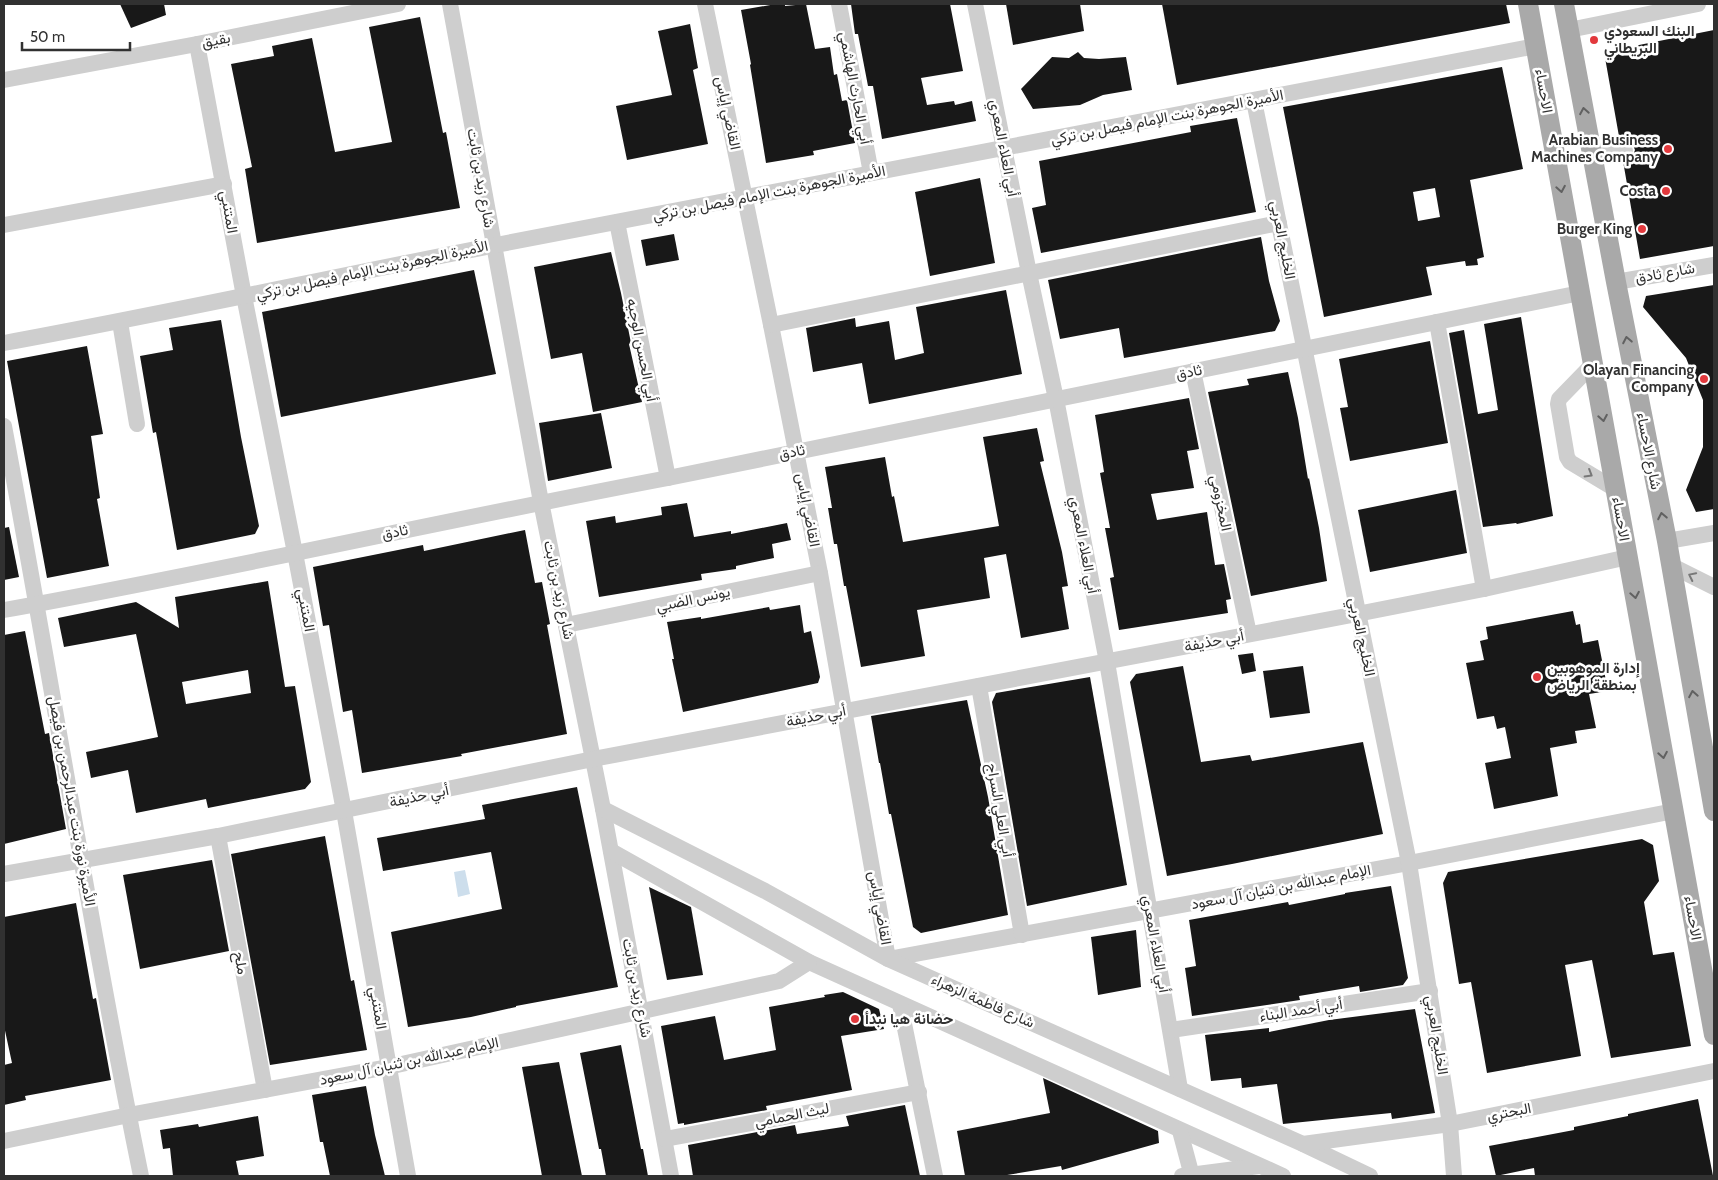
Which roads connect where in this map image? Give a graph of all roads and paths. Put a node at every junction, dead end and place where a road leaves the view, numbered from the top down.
1 (398, 4) edge
2 (450, 4) edge
3 (705, 4) edge
4 (839, 4) edge
5 (976, 4) edge
6 (1528, 4) edge
7 (1564, 4) edge
8 (1698, 4) edge
9 (1569, 30) junction
10 (197, 44) junction
11 (1536, 46) junction
12 (4, 80) edge
13 (1254, 101) junction
14 (1004, 148) junction
15 (1624, 151) dead end
16 (1592, 157) junction
17 (872, 173) junction
18 (224, 184) junction
19 (745, 197) junction
20 (616, 222) junction
21 (1279, 223) junction
22 (4, 225) edge
23 (493, 245) junction
24 (1714, 265) edge
25 (1029, 273) junction
26 (1616, 282) junction
27 (1580, 293) junction
28 (244, 296) junction
29 (120, 322) junction
30 (1437, 322) junction
31 (771, 325) junction
32 (4, 343) edge
33 (1304, 348) junction
34 (1593, 364) junction
35 (1193, 371) junction
36 (1056, 399) junction
37 (137, 424) dead end
38 (4, 426) edge
39 (796, 451) junction
40 (668, 478) junction
41 (1615, 489) junction
42 (541, 502) junction
43 (1714, 533) edge
44 (1667, 541) junction
45 (296, 553) junction
46 (1628, 557) junction
47 (1670, 565) junction
48 (820, 573) junction
49 (1714, 587) edge
50 (1484, 589) junction
51 (37, 604) junction
52 (4, 610) edge
53 (1357, 614) junction
54 (566, 625) junction
55 (1248, 634) junction
56 (1107, 662) junction
57 (978, 686) junction
58 (845, 711) junction
59 (593, 759) junction
60 (1714, 801) edge
61 (603, 809) junction
62 (344, 811) junction
63 (1674, 811) junction
64 (218, 836) junction
65 (611, 851) junction
66 (82, 861) junction
67 (1409, 863) junction
68 (4, 874) edge
69 (1150, 912) junction
70 (1022, 934) junction
71 (888, 959) junction
72 (809, 962) junction
73 (1430, 991) junction
74 (900, 1004) junction
75 (641, 1011) junction
76 (1171, 1030) junction
77 (1714, 1035) edge
78 (388, 1067) junction
79 (1714, 1071) edge
80 (1180, 1089) junction
81 (264, 1090) junction
82 (919, 1092) junction
83 (129, 1114) junction
84 (1450, 1124) junction
85 (1180, 1131) junction
86 (665, 1139) junction
87 (4, 1141) edge
88 (1303, 1144) junction
89 (1259, 1166) junction
90 (141, 1176) edge
91 (408, 1176) edge
92 (671, 1176) edge
93 (935, 1176) edge
94 (1188, 1176) edge
95 (1283, 1176) edge
96 (1370, 1176) edge
97 (1454, 1176) edge

1 - 10 street, بقيق
2 - 23 street, شارع زيد بن ثابت
3 - 19 street, القاضي إياس
4 - 17 street, أبي الحارث الهاشمي
5 - 14 street, أبي العلاء المعري
6 - 11 main road, الاحساء
7 - 9 main road, شارع الاحساء
8 - 9 street
16 -> 9 main road, شارع الاحساء
10 - 12 street, بقيق
10 - 18 street, المتنبي
11 - 13 street, الأميرة الجوهرة بنت الإمام فيصل بن تركي
11 -> 27 main road, الاحساء
13 - 14 street, الأميرة الجوهرة بنت الإمام فيصل بن تركي
13 - 21 street, الخليج العربي
14 - 17 street, الأميرة الجوهرة بنت الإمام فيصل بن تركي
14 - 25 street, أبي العلاء المعري
15 - 16 street
16 - 26 main road, شارع الاحساء
17 - 19 street, الأميرة الجوهرة بنت الإمام فيصل بن تركي
18 - 22 street
18 - 28 street, المتنبي
19 - 20 street, الأميرة الجوهرة بنت الإمام فيصل بن تركي
19 - 31 street, القاضي إياس
20 - 23 street, الأميرة الجوهرة بنت الإمام فيصل بن تركي
20 - 40 street, أبي الحسن الوجيه
21 - 25 street
21 - 33 street, الخليج العربي
23 - 28 street, الأميرة الجوهرة بنت الإمام فيصل بن تركي
23 - 42 street, شارع زيد بن ثابت
24 - 26 street, شارع ثادق
25 - 31 street
25 - 36 street, أبي العلاء المعري
44 -> 26 main road, شارع الاحساء
27 - 30 street, ثادق
27 - 34 main road, الاحساء
28 - 29 street, الأميرة الجوهرة بنت الإمام فيصل بن تركي
28 - 45 street, المتنبي
29 - 32 street, الأميرة الجوهرة بنت الإمام فيصل بن تركي
29 - 37 street
30 - 33 street, ثادق
30 - 50 street
31 - 39 street, القاضي إياس
33 - 35 street, ثادق
33 - 53 street, الخليج العربي
34 -> 41 main road, الاحساء
34 -> 41 street
35 - 36 street, ثادق
35 - 55 street, المخزومي
36 - 39 street, ثادق
36 - 56 street, أبي العلاء المعري
38 - 51 street, الأميرة نورة بنت عبدالرحمن بن فيصل
39 - 40 street, ثادق
39 - 48 street, القاضي إياس
40 - 42 street, ثادق
41 - 46 main road, الاحساء
42 - 45 street, ثادق
42 - 54 street, شارع زيد بن ثابت
43 - 44 street
44 - 47 main road, شارع الاحساء
45 - 51 street, ثادق
45 - 62 street, المتنبي
46 - 50 street, أبي حذيفة
46 -> 63 main road, الاحساء
49 -> 47 street
60 -> 47 main road, شارع الاحساء
48 - 54 street, يونس الضبي
48 - 58 street, القاضي إياس
50 - 53 street, أبي حذيفة
51 - 52 street, ثادق
51 - 66 street, الأميرة نورة بنت عبدالرحمن بن فيصل
53 - 55 street, أبي حذيفة
53 - 67 street, الخليج العربي
54 - 59 street, شارع زيد بن ثابت
55 - 56 street, أبي حذيفة
56 - 57 street, أبي حذيفة
56 - 69 street, أبي العلاء المعري
57 - 58 street, أبي حذيفة
57 - 70 street, أبي العلي السراج
58 - 59 street, أبي حذيفة
58 - 71 street, القاضي إياس
59 - 61 street, شارع زيد بن ثابت
59 - 62 street, أبي حذيفة
61 - 65 street, شارع زيد بن ثابت
61 - 71 street, شارع فاطمة الزهراء
62 - 64 street, أبي حذيفة
62 - 78 street, المتنبي
63 - 67 street, الإمام عبدالله بن ثنيان آل سعود
63 - 77 main road, الاحساء
64 - 66 street, أبي حذيفة
64 - 81 street, ملح
65 - 72 street
65 - 75 street, شارع زيد بن ثابت
66 - 68 street, أبي حذيفة
66 - 83 street, الأميرة نورة بنت عبدالرحمن بن فيصل
67 - 69 street, الإمام عبدالله بن ثنيان آل سعود
67 - 73 street, الخليج العربي
69 - 70 street, الإمام عبدالله بن ثنيان آل سعود
69 - 76 street, أبي العلاء المعري
70 - 71 street, الإمام عبدالله بن ثنيان آل سعود
71 - 80 street, شارع فاطمة الزهراء
72 - 74 street
72 - 75 street, الإمام عبدالله بن ثنيان آل سعود
73 - 76 street, أبي أحمد البناء
73 - 84 street, الخليج العربي
74 - 82 street
74 - 85 street
75 - 78 street, الإمام عبدالله بن ثنيان آل سعود
75 - 86 street, شارع زيد بن ثابت
76 - 80 street, أبي العلاء المعري
78 - 81 street, الإمام عبدالله بن ثنيان آل سعود
78 - 91 street, المتنبي
79 - 84 street, البحتري
80 - 88 street, شارع فاطمة الزهراء
81 - 83 street, الإمام عبدالله بن ثنيان آل سعود
82 - 86 street, ليث الحمامي
82 - 93 street
83 - 87 street, الإمام عبدالله بن ثنيان آل سعود
83 - 90 street, الأميرة نورة بنت عبدالرحمن بن فيصل
84 - 88 street, البحتري
84 - 97 street, الخليج العربي
85 - 89 street
85 - 94 street
86 - 92 street, شارع زيد بن ثابت
88 - 96 street, شارع فاطمة الزهراء
89 - 94 street
89 - 95 street

